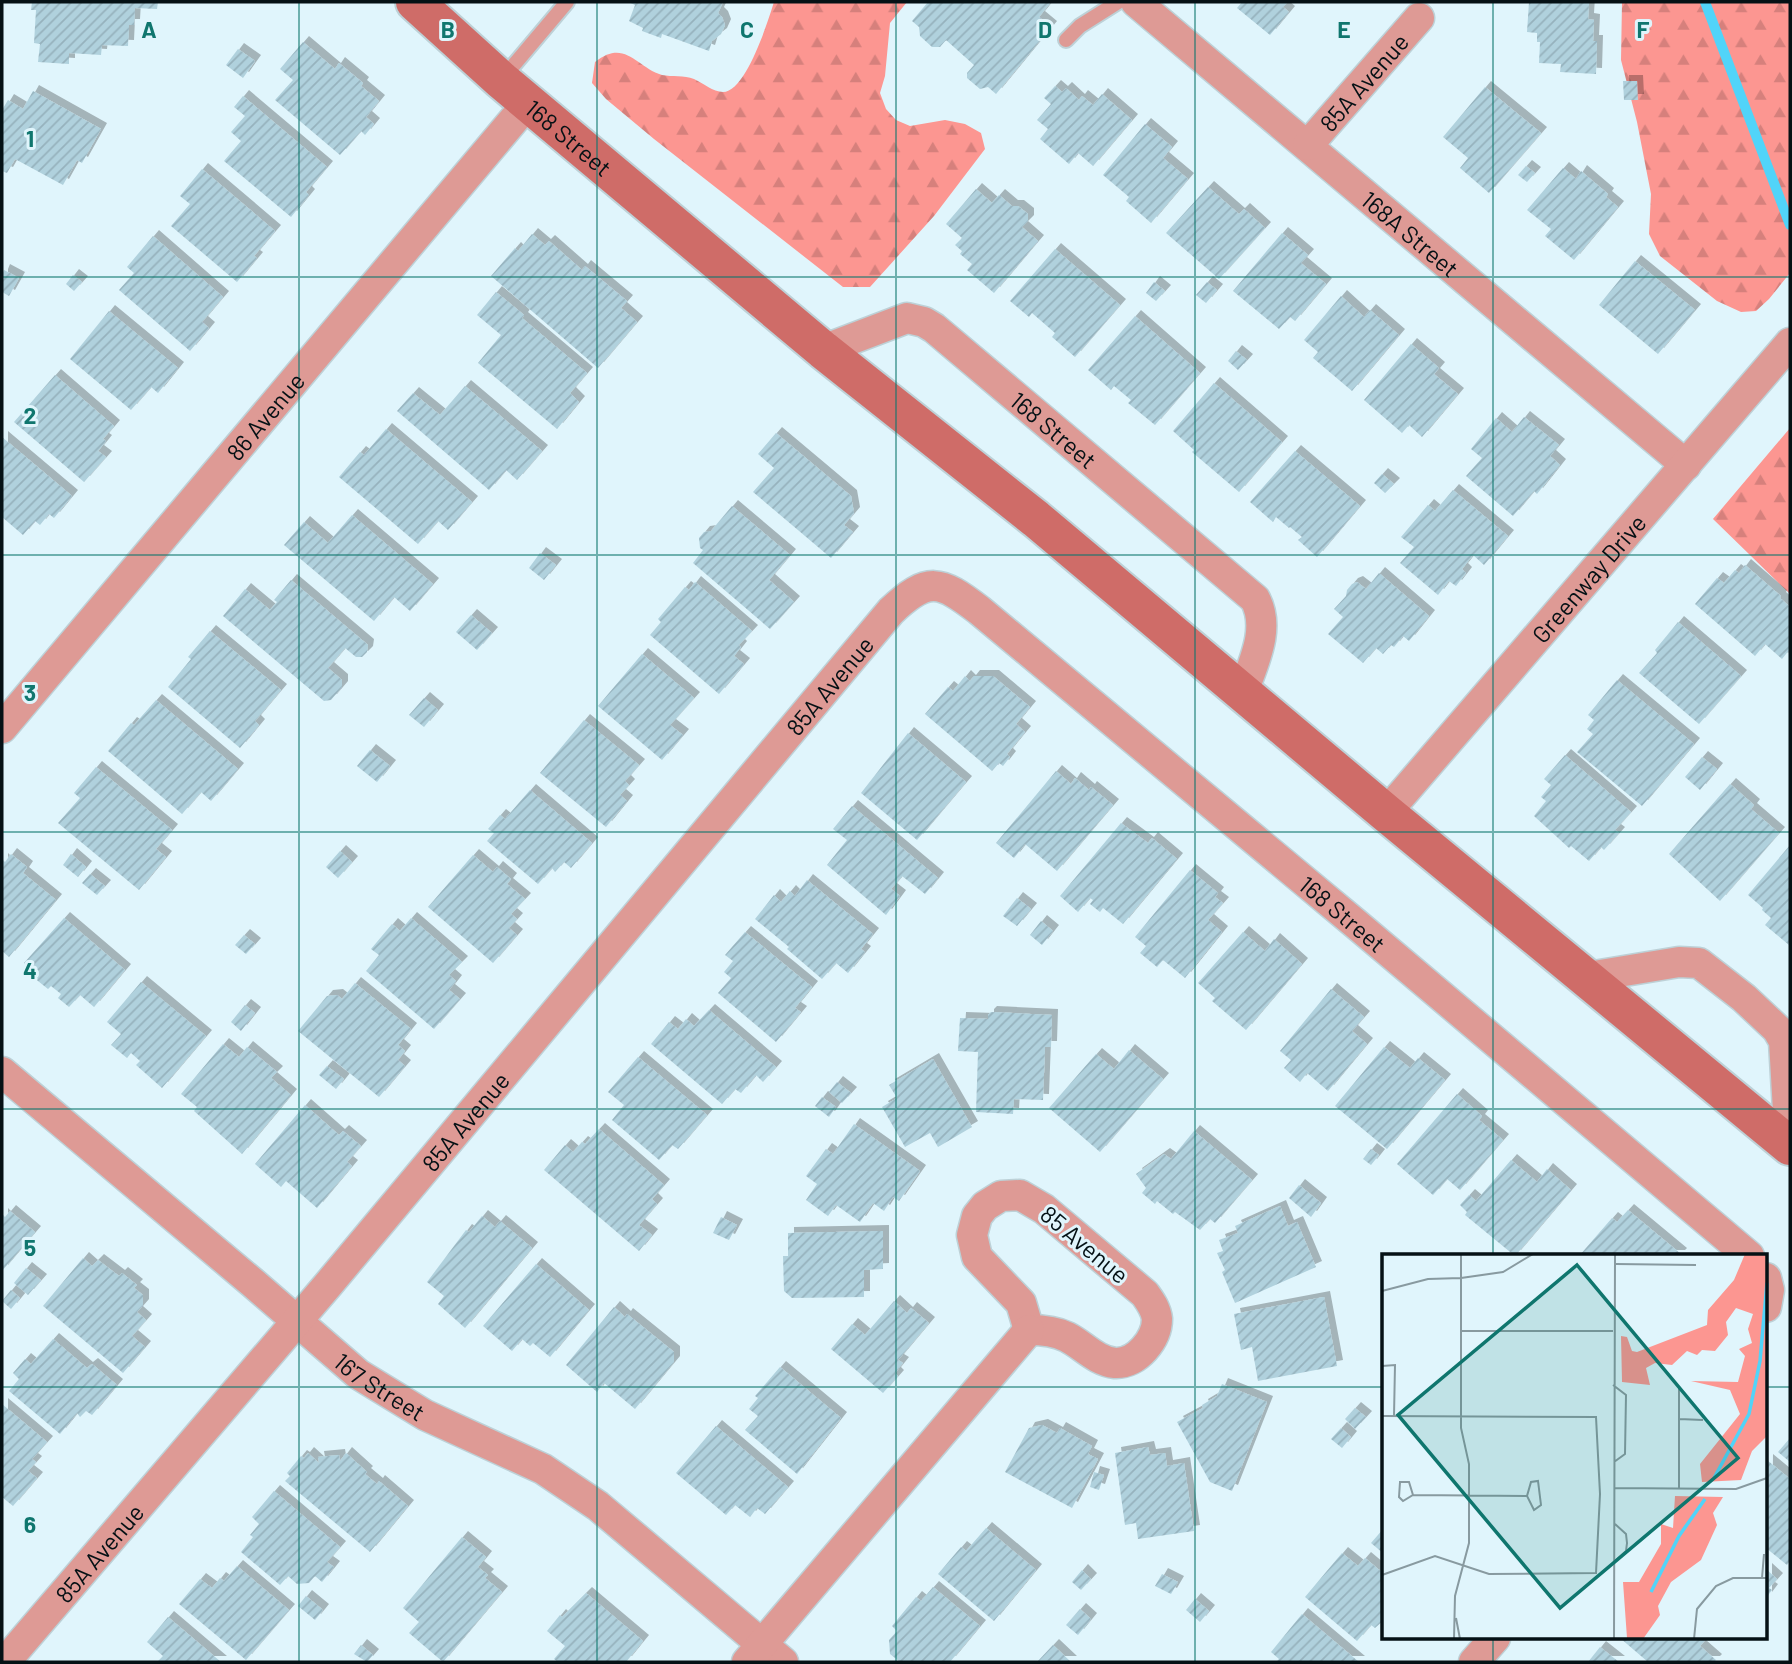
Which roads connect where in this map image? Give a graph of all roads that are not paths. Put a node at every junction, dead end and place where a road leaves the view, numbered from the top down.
1 (415, 2) edge
2 (567, 2) edge
3 (1118, 2) edge
4 (1136, 2) edge
5 (1419, 18) dead end
6 (1066, 40) dead end
7 (514, 92) junction
8 (1308, 145) junction
9 (1790, 343) edge
10 (823, 350) junction
11 (1686, 465) junction
12 (929, 586) joint
13 (1243, 692) junction
14 (2, 728) edge
15 (1386, 813) junction
16 (1588, 977) junction
17 (2, 1072) edge
18 (1790, 1146) edge
19 (1747, 1254) edge
20 (296, 1321) junction
21 (1029, 1330) junction
22 (1493, 1640) edge
23 (764, 1656) edge
24 (5, 1662) edge
25 (1474, 1662) edge

1 - 7 main road, 168 Street
2 - 7 lane
3 - 6 lane
4 - 8 street, 168A Street
5 - 8 street, 85A Avenue
7 - 10 main road, 168 Street
7 - 14 street, 86 Avenue
8 - 11 street, 168A Street
9 - 11 street, Greenway Drive
10 - 13 main road, 168 Street
10 - 13 street, 168 Street
11 - 15 street, Greenway Drive
12 - 19 street, 168 Street
12 - 20 street, 85A Avenue
13 - 15 main road, 168 Street
15 - 16 main road, 168 Street
16 - 18 main road, 168 Street
16 - 18 street, 168 Street
17 - 20 street, 167 Street
20 - 23 street, 167 Street
20 - 24 street, 85A Avenue
21 - 21 street, 85 Avenue
21 - 23 street
22 - 25 street

